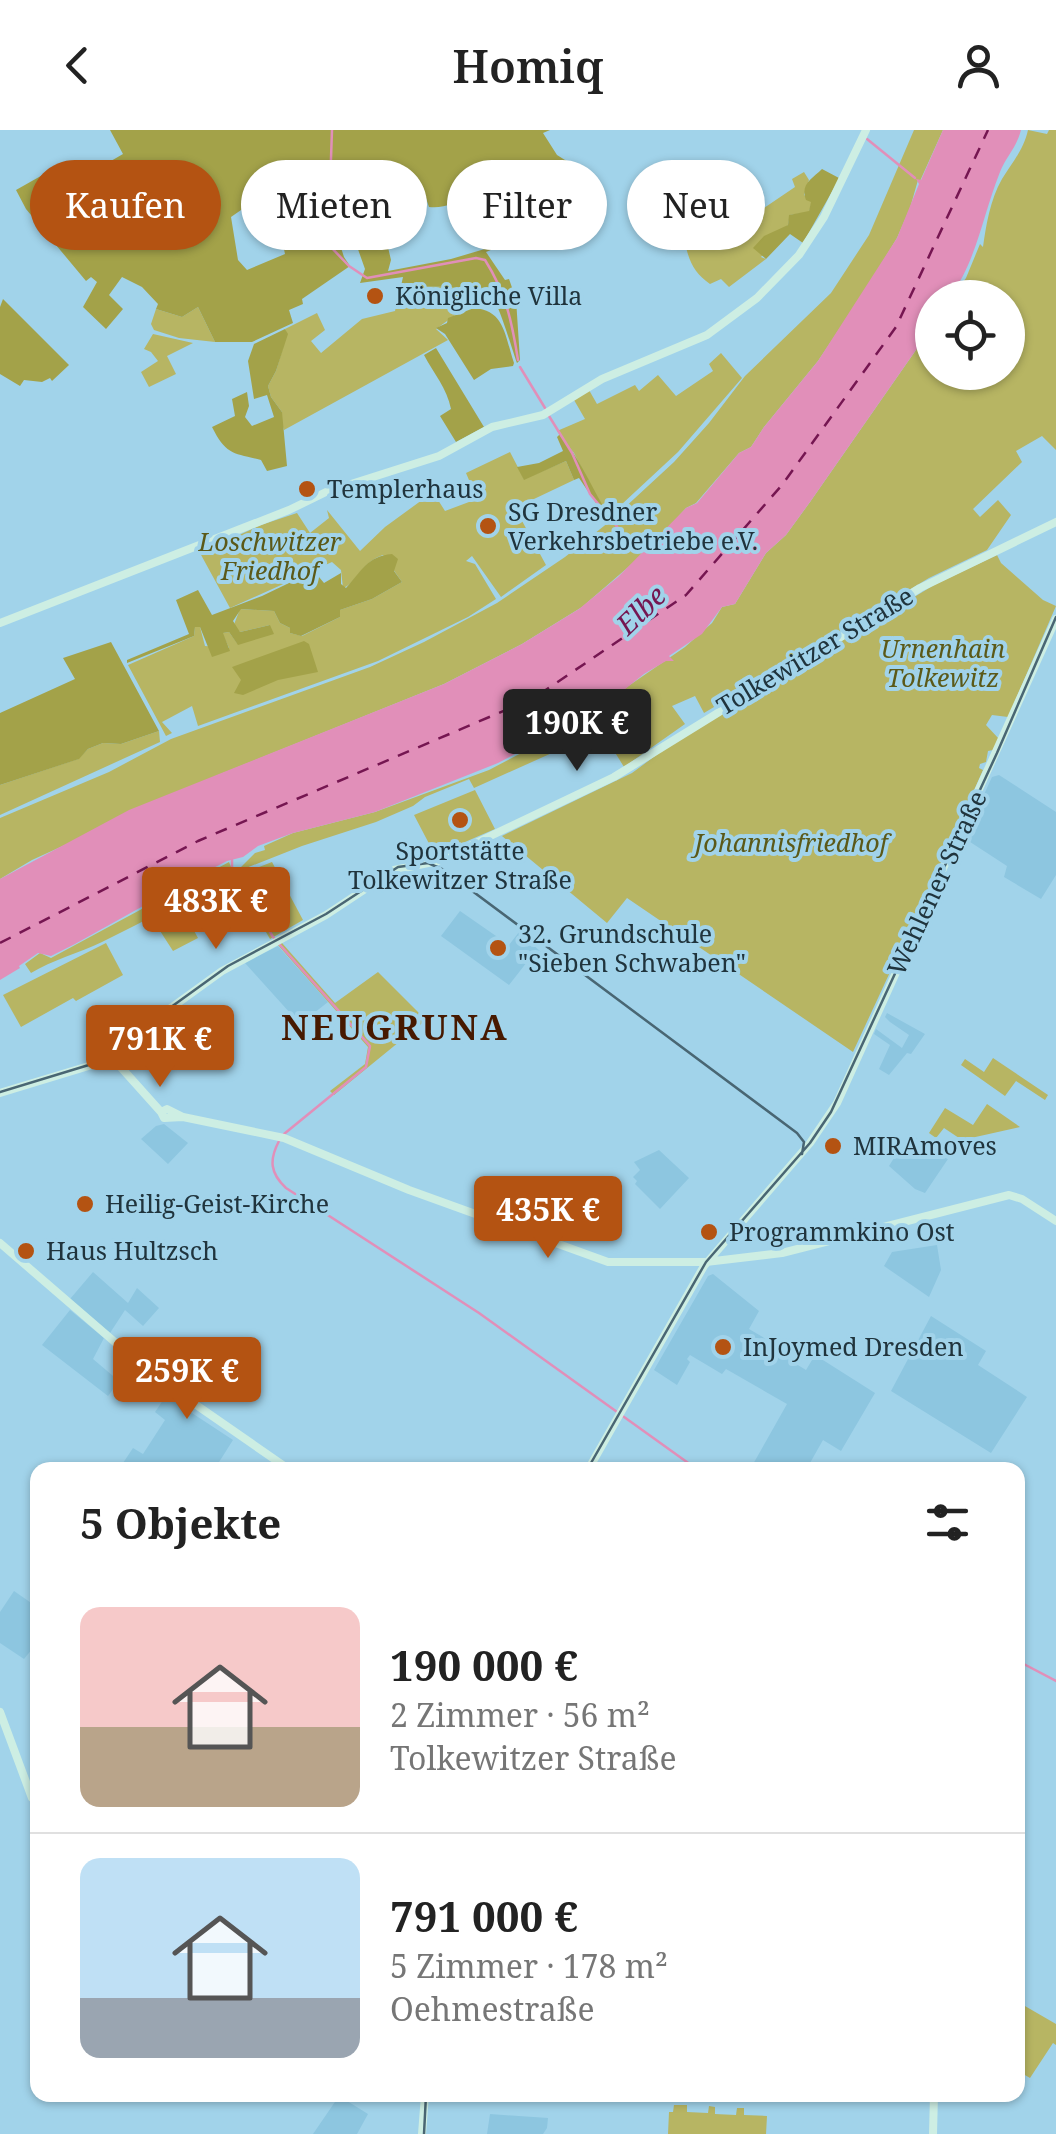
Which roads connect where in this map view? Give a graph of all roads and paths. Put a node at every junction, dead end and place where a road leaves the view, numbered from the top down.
1 (864, 132) edge
2 (1056, 522) edge
3 (1056, 619) edge
4 (0, 623) edge
5 (109, 1054) junction
6 (0, 1093) edge
7 (1056, 1221) edge
8 (726, 1239) junction
9 (0, 1244) edge
10 (8, 1251) junction
11 (0, 1258) edge
12 (736, 1258) junction
13 (708, 1262) junction
14 (278, 1462) edge
15 (593, 1462) edge
16 (0, 1712) edge
17 (30, 1793) edge
18 (424, 2102) edge
19 (934, 2102) edge
20 (422, 2134) edge
21 (933, 2134) edge

1 - 4 main road
2 - 5 main road, Tolkewitzer Straße
3 - 8 main road, Wehlener Straße
5 - 6 main road, Tolkewitzer Straße
5 - 13 main road
7 - 12 main road
8 - 12 main road
8 - 13 main road, Wehlener Straße
9 - 10 main road
10 - 11 main road
10 - 14 main road
12 - 13 main road
13 - 15 main road, Wehlener Straße
16 - 17 main road
18 - 20 main road
19 - 21 main road

